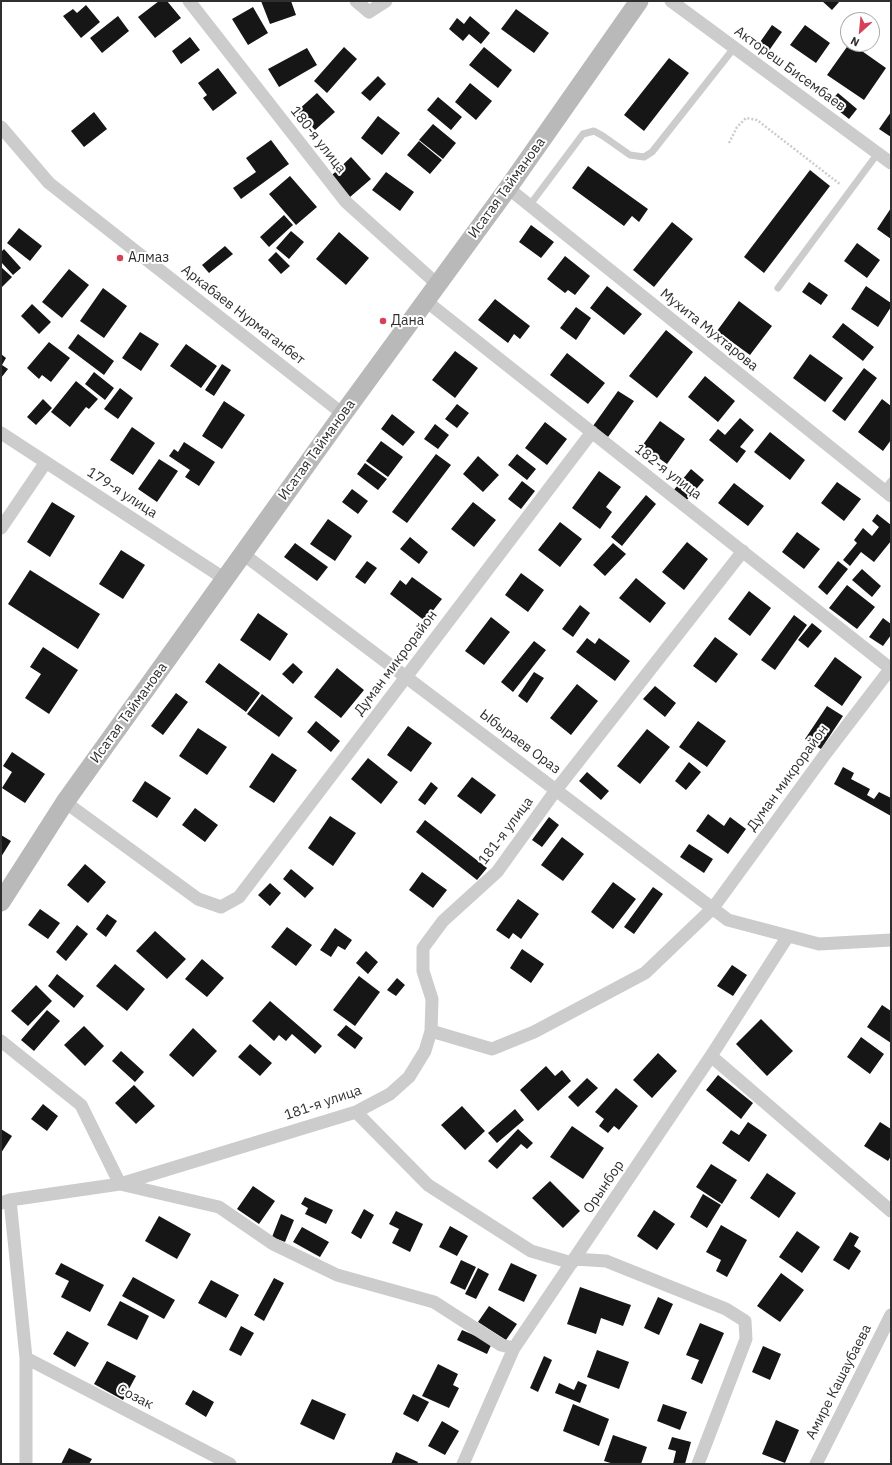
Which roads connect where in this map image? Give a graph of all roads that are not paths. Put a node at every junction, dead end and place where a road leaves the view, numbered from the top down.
1 (189, 1) edge
2 (356, 1) edge
3 (386, 1) edge
4 (639, 1) edge
5 (678, 3) edge
6 (734, 48) junction
7 (1, 127) edge
8 (878, 153) junction
9 (891, 163) edge
10 (508, 188) junction
11 (529, 206) junction
12 (437, 284) junction
13 (778, 288) dead end
14 (426, 301) junction
15 (343, 414) junction
16 (592, 432) junction
17 (1, 433) edge
18 (46, 462) junction
19 (889, 489) edge
20 (1, 528) edge
21 (743, 551) junction
22 (243, 554) junction
23 (225, 580) junction
24 (891, 669) edge
25 (405, 676) junction
26 (556, 790) junction
27 (65, 802) junction
28 (1, 902) edge
29 (713, 908) junction
30 (788, 936) junction
31 (891, 940) edge
32 (430, 1031) junction
33 (1, 1041) edge
34 (711, 1056) junction
35 (356, 1112) junction
36 (120, 1184) junction
37 (6, 1201) edge
38 (891, 1211) edge
39 (573, 1261) junction
40 (891, 1315) edge
41 (514, 1348) junction
42 (26, 1358) junction
43 (26, 1464) edge
44 (230, 1464) edge
45 (463, 1464) edge
46 (698, 1464) edge
47 (816, 1464) edge

1 - 12 street, 180-я улица
2 - 3 street
4 - 10 street, Исатая Тайманова
5 - 6 street, Актореш Бисембаев
6 - 8 street, Актореш Бисембаев
6 - 11 lane
7 - 15 street, Аркабаев Нурмаганбет
8 - 9 street, Актореш Бисембаев
8 - 13 lane
10 - 11 street, Мухита Мухтарова
10 - 12 street, Исатая Тайманова
11 - 19 street, Мухита Мухтарова
12 - 14 street, Исатая Тайманова
14 - 15 street, Исатая Тайманова
14 - 16 street, 182-я улица
15 - 22 street, Исатая Тайманова
16 - 21 street, 182-я улица
16 - 25 street, Думан микрорайон
17 - 18 street, 179-я улица
18 - 20 street
18 - 23 street, 179-я улица
21 - 24 street, 182-я улица
21 - 26 street
22 - 23 street, Исатая Тайманова
22 - 25 street, Ыбыраев Ораз
23 - 27 street, Исатая Тайманова
24 - 29 street, Думан микрорайон
25 - 26 street, Ыбыраев Ораз
25 - 27 street, Думан микрорайон
26 - 29 street, Ыбыраев Ораз
26 - 32 street, 181-я улица
27 - 28 street, Исатая Тайманова
29 - 30 street, Ыбыраев Ораз
29 - 32 street, Думан микрорайон
30 - 31 street, Ыбыраев Ораз
30 - 34 street, Орынбор
32 - 35 street, 181-я улица
33 - 36 street
34 - 38 street
34 - 39 street, Орынбор
35 - 36 street, 181-я улица
35 - 39 street
36 - 37 street, 181-я улица
36 - 41 street
37 - 42 street
39 - 41 street, Орынбор
39 - 46 street
40 - 47 street, Амире Кашаубаева
41 - 45 street, Орынбор
42 - 43 street
42 - 44 street, Созак

